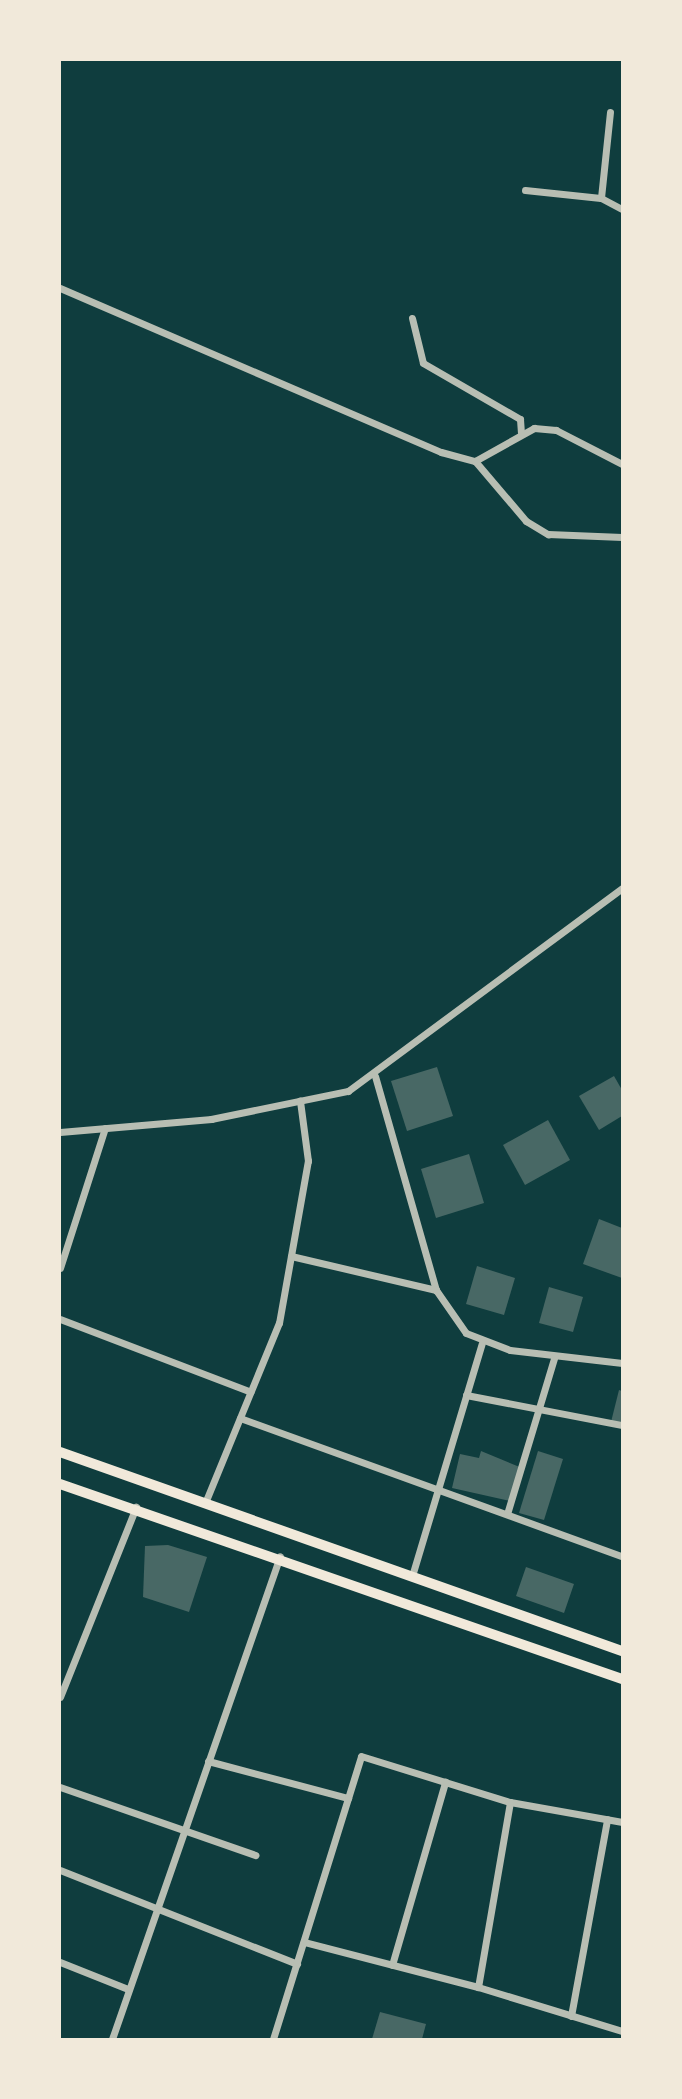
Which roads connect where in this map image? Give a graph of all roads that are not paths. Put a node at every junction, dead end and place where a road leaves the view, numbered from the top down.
1 (610, 112) dead end
2 (525, 190) dead end
3 (601, 198) junction
4 (622, 209) edge
5 (60, 288) edge
6 (412, 318) dead end
7 (521, 432) junction
8 (475, 461) junction
9 (622, 464) edge
10 (622, 537) edge
11 (622, 888) edge
12 (375, 1076) junction
13 (300, 1101) junction
14 (105, 1128) junction
15 (60, 1132) edge
16 (291, 1256) junction
17 (60, 1268) edge
18 (436, 1290) junction
19 (60, 1319) edge
20 (482, 1343) junction
21 (554, 1358) junction
22 (622, 1363) edge
23 (251, 1392) junction
24 (466, 1395) junction
25 (538, 1409) junction
26 (240, 1418) junction
27 (622, 1425) edge
28 (60, 1452) edge
29 (60, 1484) edge
30 (438, 1489) junction
31 (205, 1503) junction
32 (136, 1506) junction
33 (507, 1514) junction
34 (280, 1556) junction
35 (622, 1556) edge
36 (412, 1576) junction
37 (622, 1651) edge
38 (622, 1679) edge
39 (60, 1698) edge
40 (208, 1761) junction
41 (445, 1782) junction
42 (60, 1787) edge
43 (348, 1798) junction
44 (510, 1802) junction
45 (607, 1819) junction
46 (622, 1822) edge
47 (183, 1832) junction
48 (255, 1856) dead end
49 (60, 1870) edge
50 (156, 1910) junction
51 (303, 1942) junction
52 (60, 1962) edge
53 (297, 1964) junction
54 (393, 1965) junction
55 (478, 1987) junction
56 (128, 1989) junction
57 (571, 2016) junction
58 (622, 2031) edge
59 (113, 2039) edge
60 (274, 2039) edge

1 - 3 street
2 - 3 street
3 - 4 street
5 - 8 street
6 - 7 street
7 - 8 street
7 - 9 street
8 - 10 street
11 - 12 street
12 - 13 street
12 - 18 street
13 - 14 street
13 - 16 street
14 - 15 street
14 - 17 street
16 - 18 street
16 - 23 street
18 - 20 street
19 - 23 street
20 - 21 street
20 - 24 street
21 - 22 street
21 - 25 street
23 - 26 street
24 - 25 street
24 - 30 street
25 - 27 street
25 - 33 street
26 - 30 street
26 - 31 street
28 - 31 main road
29 - 32 main road
30 - 33 street
30 - 36 street
31 - 36 main road
32 - 34 main road
32 - 39 street
33 - 35 street
34 - 38 main road
34 - 40 street
36 - 37 main road
40 - 43 street
40 - 47 street
41 - 43 street
41 - 44 street
41 - 54 street
42 - 47 street
43 - 51 street
44 - 45 street
44 - 55 street
45 - 46 street
45 - 57 street
47 - 48 street
47 - 50 street
49 - 50 street
50 - 53 street
50 - 56 street
51 - 53 street
51 - 54 street
52 - 56 street
53 - 60 street
54 - 55 street
55 - 57 street
56 - 59 street
57 - 58 street

